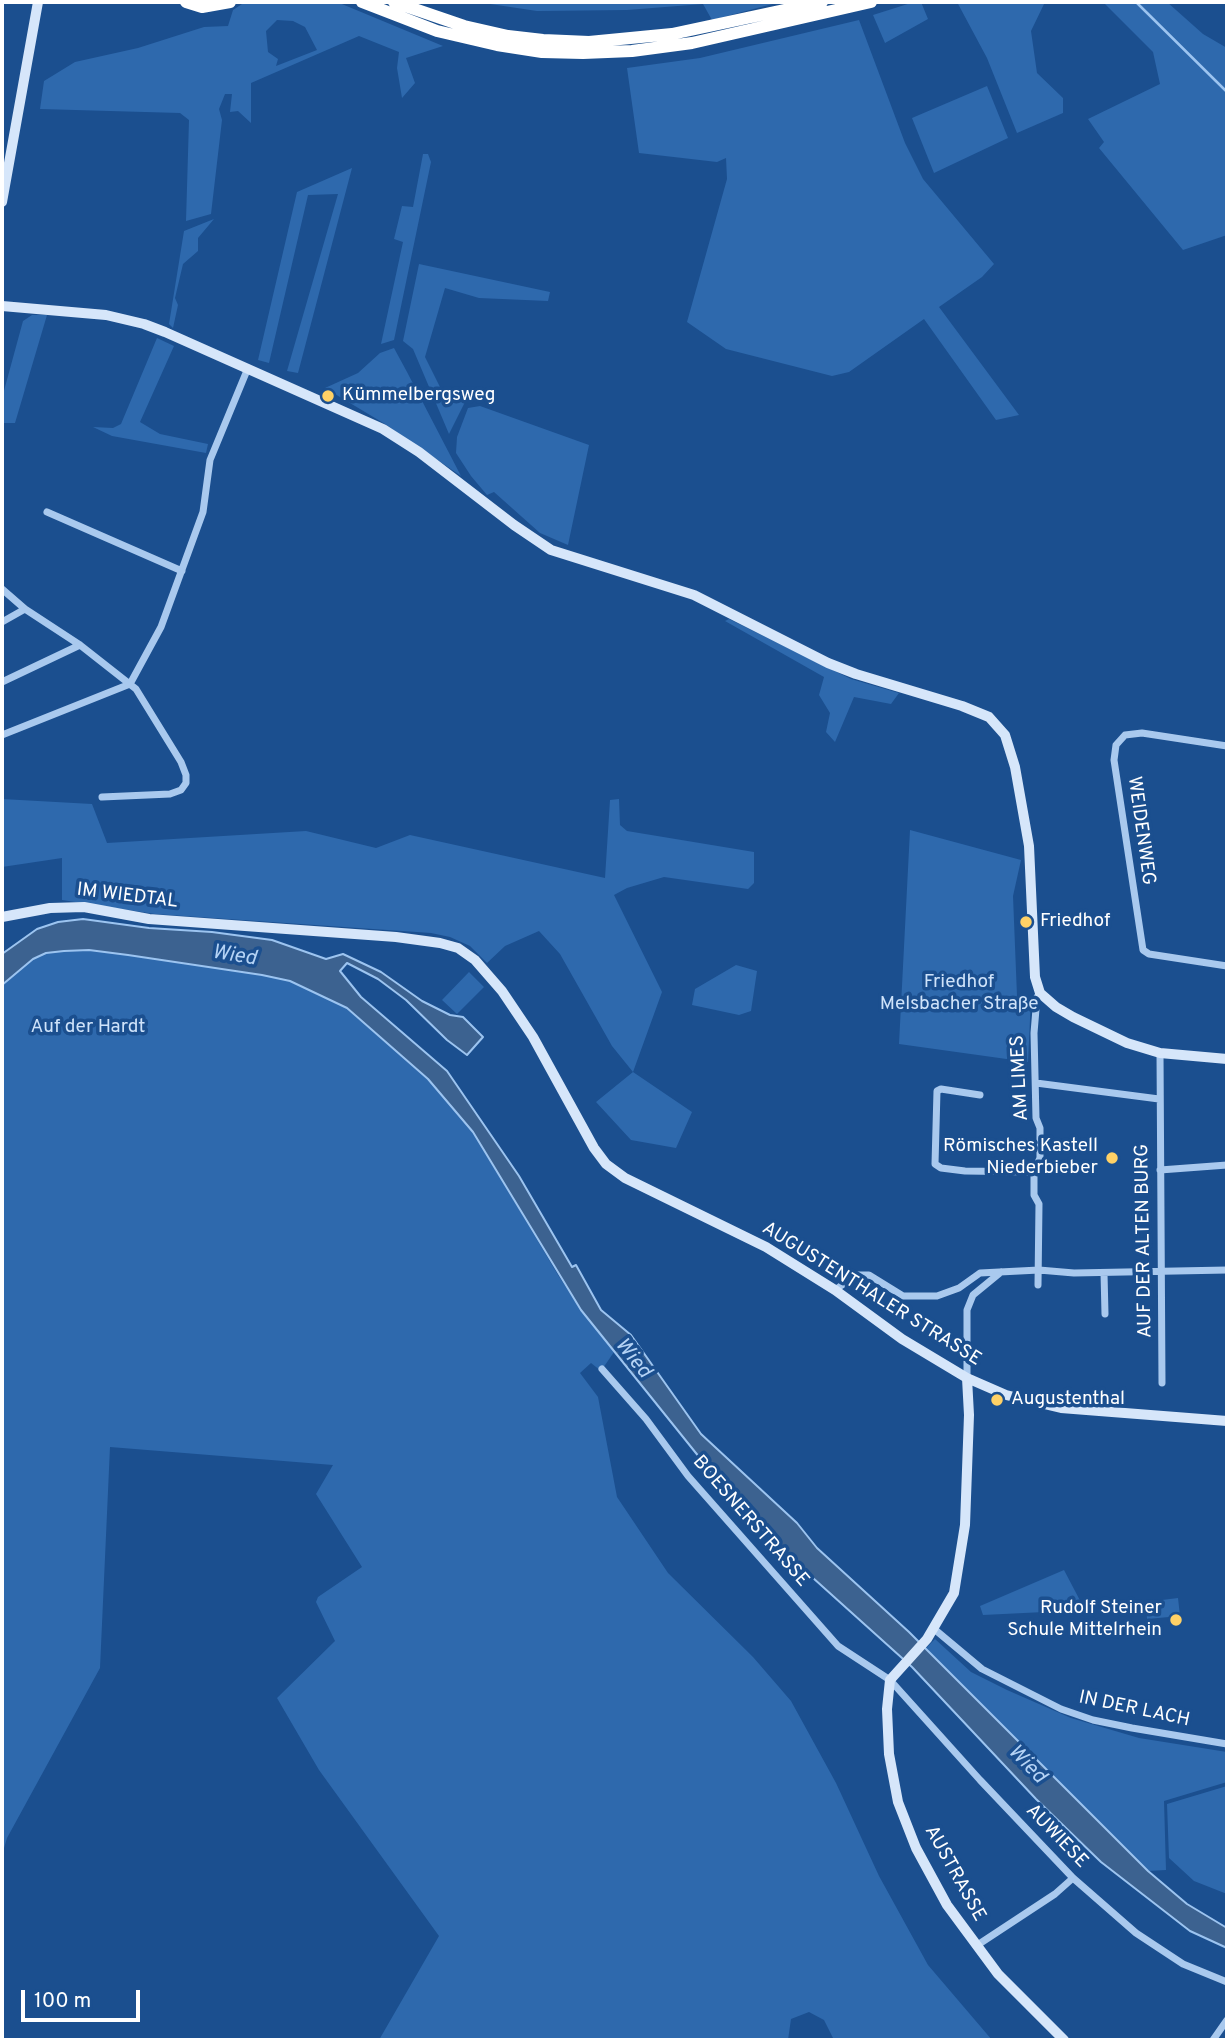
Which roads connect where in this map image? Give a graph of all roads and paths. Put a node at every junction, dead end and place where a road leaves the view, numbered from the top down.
1 (38, 2) edge
2 (186, 2) edge
3 (230, 2) edge
4 (362, 2) edge
5 (394, 2) edge
6 (822, 2) edge
7 (871, 2) edge
8 (782, 17) junction
9 (2, 202) edge
10 (2, 306) edge
11 (248, 368) junction
12 (47, 512) dead end
13 (182, 571) junction
14 (2, 589) edge
15 (25, 609) junction
16 (2, 622) edge
17 (80, 645) junction
18 (2, 682) edge
19 (130, 684) junction
20 (2, 735) edge
21 (1227, 746) edge
22 (102, 797) dead end
23 (2, 916) edge
24 (248, 926) joint
25 (1227, 966) edge
26 (1040, 993) junction
27 (1160, 1054) junction
28 (1227, 1059) edge
29 (1036, 1083) junction
30 (979, 1095) dead end
31 (1159, 1099) junction
32 (1227, 1165) edge
33 (1160, 1170) junction
34 (1034, 1172) junction
35 (1039, 1270) junction
36 (1227, 1270) edge
37 (1002, 1272) junction
38 (1161, 1272) junction
39 (1104, 1273) junction
40 (1038, 1285) dead end
41 (835, 1290) junction
42 (1105, 1314) dead end
43 (602, 1369) dead end
44 (967, 1378) junction
45 (1162, 1382) dead end
46 (1227, 1421) edge
47 (933, 1629) junction
48 (890, 1680) junction
49 (1227, 1744) edge
50 (1073, 1878) junction
51 (976, 1946) junction
52 (1227, 1982) edge
53 (1227, 2020) edge
54 (1064, 2040) edge
55 (1213, 2040) edge

1 - 9 street
2 - 3 highway
4 - 8 highway
5 - 8 highway
6 - 8 highway
7 - 8 highway
10 - 11 street
11 - 13 street
11 - 26 street
12 - 13 street
13 - 19 street
14 - 15 street
15 - 16 street
15 - 17 street
17 - 18 street
17 - 19 street
19 - 20 street
19 - 22 street
21 - 25 street, WEIDENWEG
23 - 24 street, IM WIEDTAL
24 - 41 street, AUGUSTENTHALER STRASSE
26 - 27 street
26 - 29 street, AM LIMES
27 - 28 street
27 - 31 street, AUF DER ALTEN BURG
29 - 31 street
29 - 34 street, AM LIMES
30 - 34 street
31 - 33 street, AUF DER ALTEN BURG
32 - 33 street
33 - 38 street, AUF DER ALTEN BURG
34 - 35 street, AM LIMES
35 - 37 street
35 - 39 street
35 - 40 street, AM LIMES
36 - 38 street
37 - 41 street
37 - 44 street
38 - 39 street
38 - 45 street, AUF DER ALTEN BURG
39 - 42 street
41 - 44 street, AUGUSTENTHALER STRASSE
43 - 48 street, BOESNERSTRASSE
44 - 46 street, AUGUSTENTHALER STRASSE
44 - 47 street
47 - 48 street
47 - 49 street, IN DER LACH
48 - 50 street, AUWIESE
48 - 51 street, AUSTRASSE
50 - 51 street
50 - 52 street, AUWIESE
51 - 54 street, AUSTRASSE
53 - 55 street

